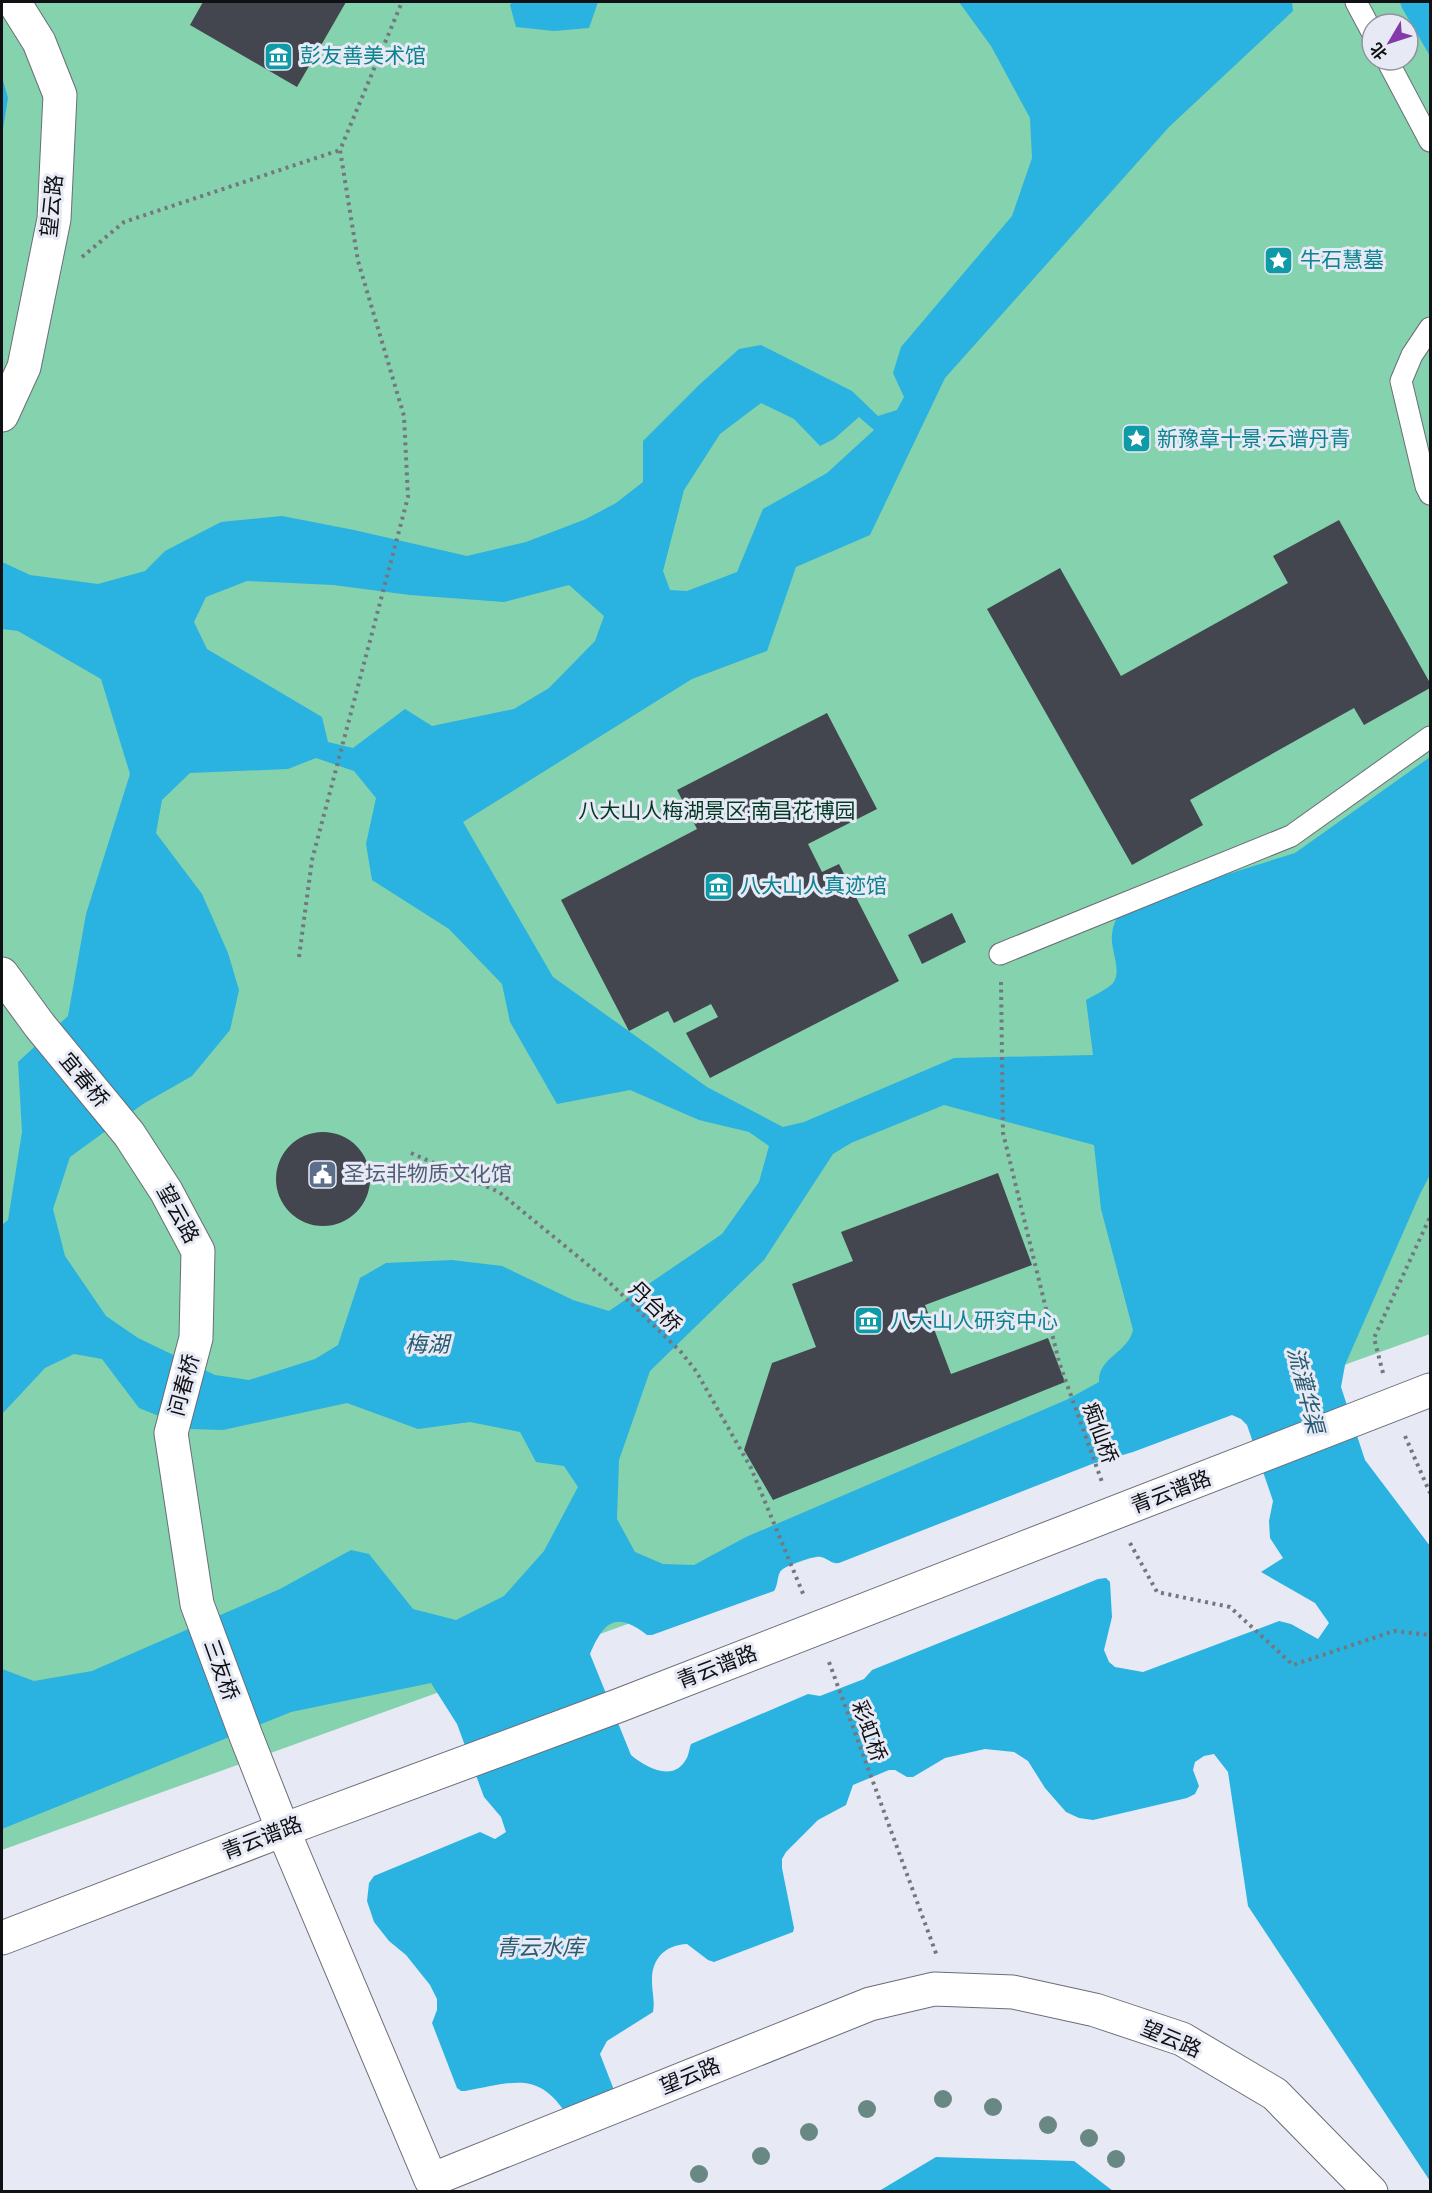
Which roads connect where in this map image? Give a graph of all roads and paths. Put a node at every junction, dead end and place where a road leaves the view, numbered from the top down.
1 (14, 2) edge
2 (402, 2) edge
3 (1394, 72) edge
4 (1431, 141) edge
5 (340, 150) junction
6 (39, 291) junction
7 (1431, 328) edge
8 (2, 415) edge
9 (1431, 494) edge
10 (1431, 736) edge
11 (1000, 954) joint
12 (299, 957) dead end
13 (2, 974) edge
14 (129, 1134) joint
15 (411, 1154) dead end
16 (1431, 1217) edge
17 (196, 1338) joint
18 (1431, 1390) edge
19 (1392, 1405) junction
20 (1431, 1493) edge
21 (1113, 1514) junction
22 (793, 1568) dead end
23 (197, 1604) joint
24 (1431, 1635) edge
25 (837, 1684) dead end
26 (246, 1737) joint
27 (283, 1830) junction
28 (2, 1938) edge
29 (950, 1990) junction
30 (1371, 2192) edge

1 - 6 street, 望云路
2 - 5 path
3 - 4 lane
5 - 6 path
5 - 12 path
6 - 8 street, 望云路
7 - 9 lane
10 - 11 lane
11 - 21 path, 痴仙桥
13 - 14 street, 宜春桥
14 - 17 street, 望云路
15 - 22 path, 丹台桥
16 - 19 path
17 - 23 street, 问春桥
18 - 19 street, 青云谱路
19 - 20 path
19 - 21 street, 青云谱路
21 - 24 path, 痴仙桥
21 - 27 street, 青云谱路
23 - 26 street, 三友桥
25 - 29 path, 彩虹桥
26 - 27 street, 望云路
27 - 28 street, 青云谱路
27 - 29 street, 望云路
29 - 30 street, 望云路

